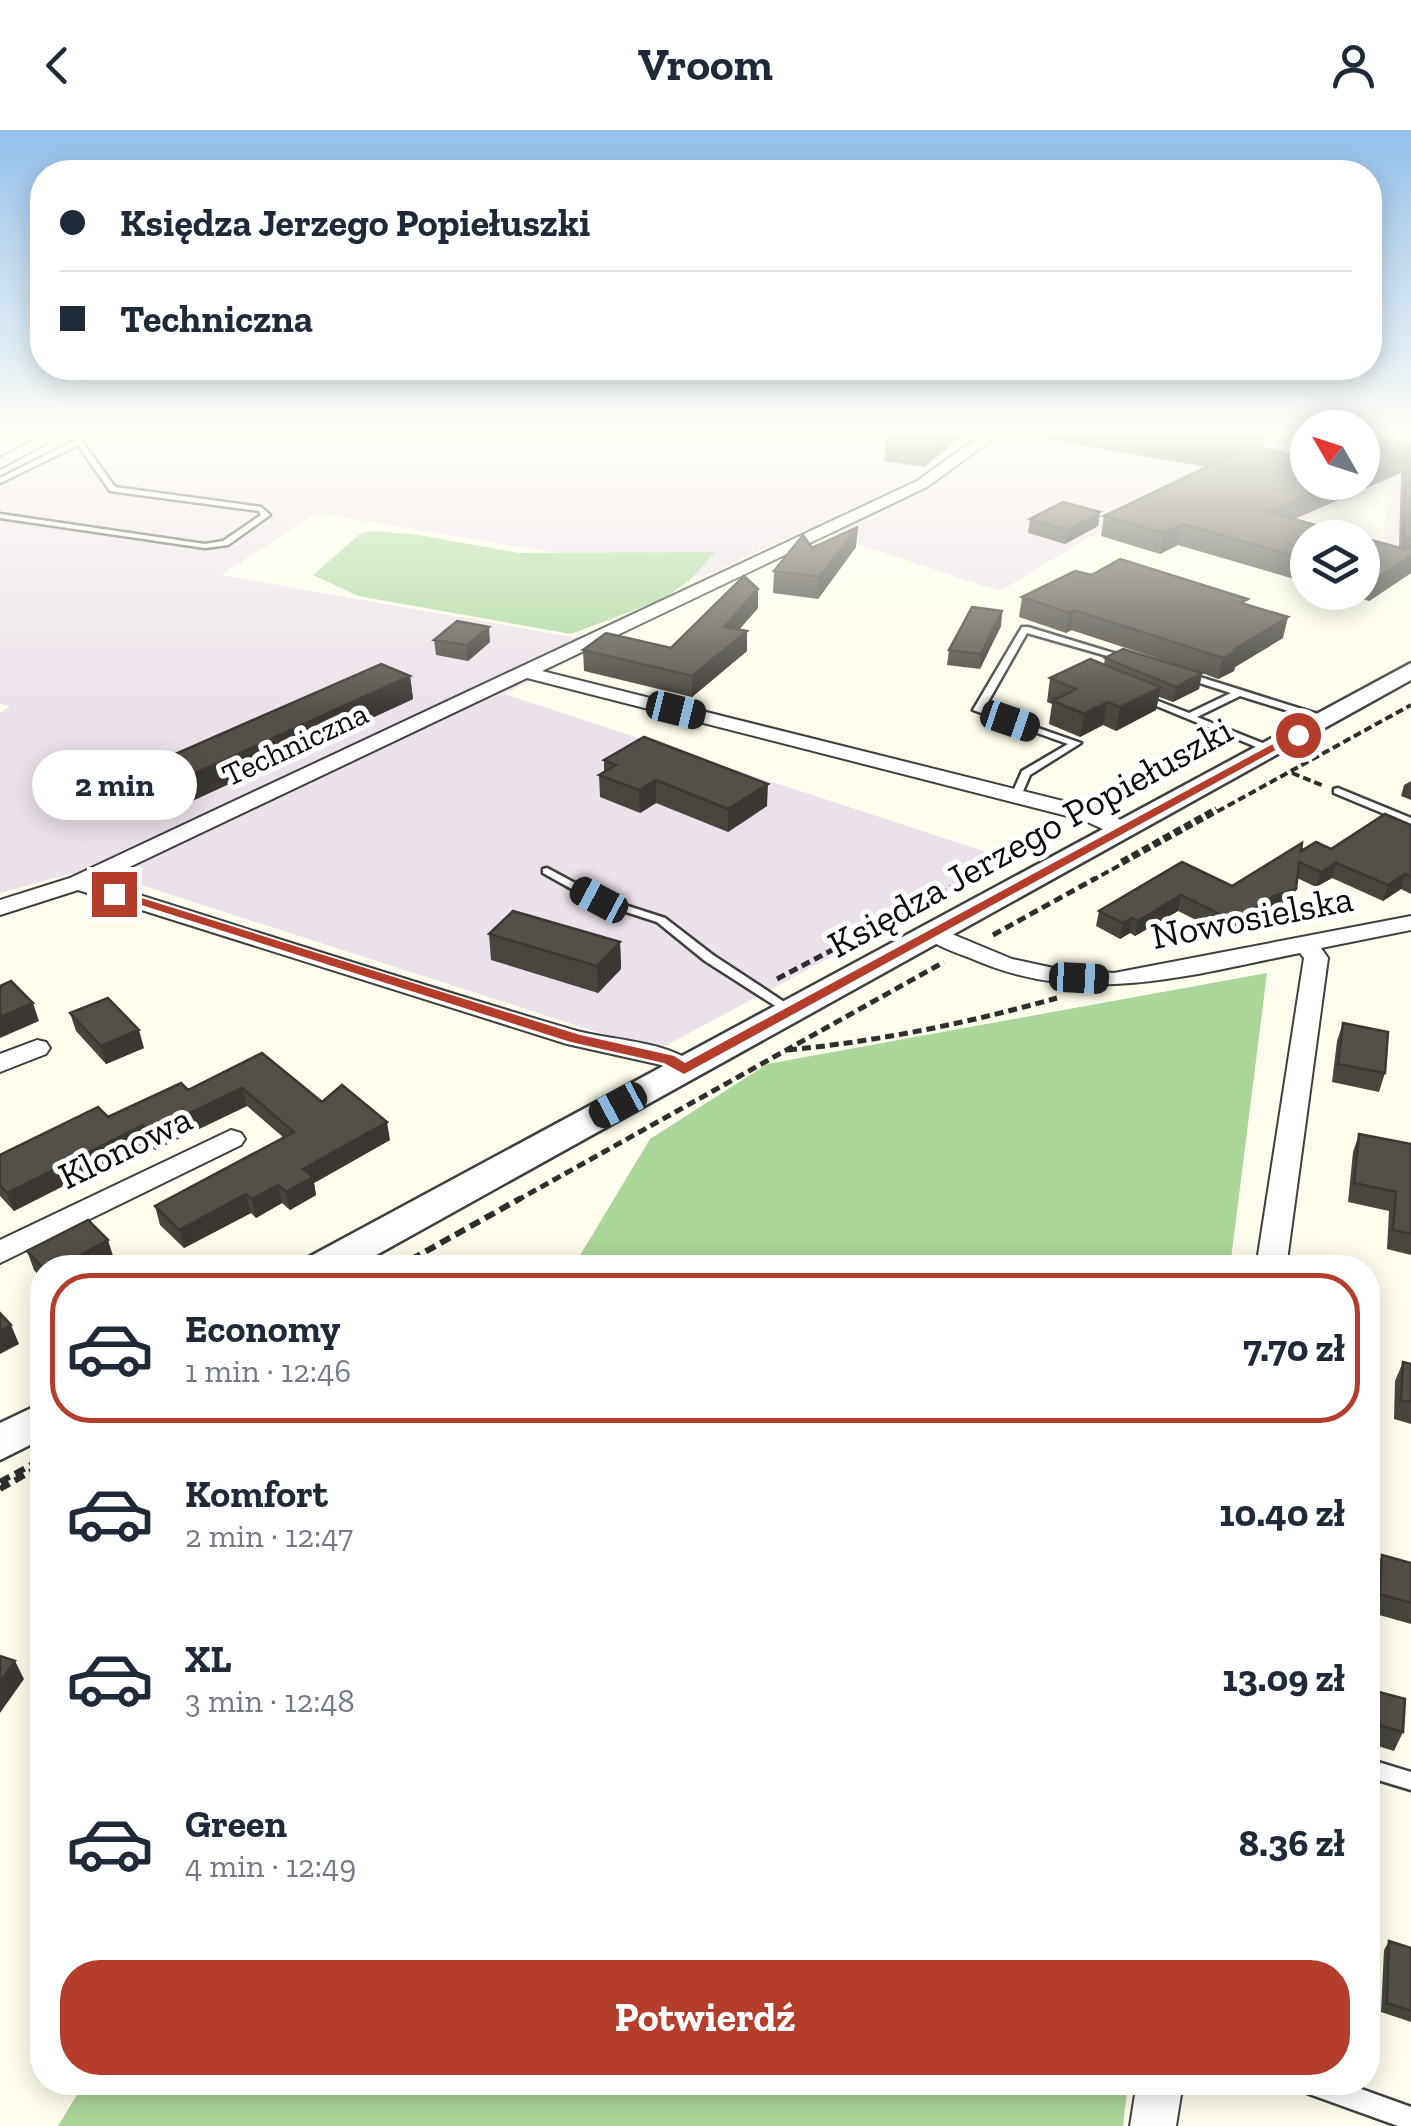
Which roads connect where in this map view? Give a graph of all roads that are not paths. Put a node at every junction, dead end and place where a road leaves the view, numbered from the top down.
1 (56, 524) edge
2 (254, 524) edge
3 (837, 524) edge
4 (1082, 646) junction
5 (1135, 661) edge
6 (1076, 662) edge
7 (1411, 670) edge
8 (525, 672) junction
9 (1170, 672) edge
10 (1240, 692) junction
11 (1136, 695) edge
12 (1189, 717) junction
13 (1324, 719) junction
14 (1282, 764) junction
15 (1338, 791) road end
16 (1016, 796) junction
17 (1411, 822) edge
18 (1124, 830) junction
19 (547, 872) dead end
20 (78, 883) junction
21 (0, 908) edge
22 (1411, 923) edge
23 (935, 934) junction
24 (1306, 945) junction
25 (792, 1011) junction
26 (37, 1048) dead end
27 (0, 1064) edge
28 (684, 1069) junction
29 (231, 1139) dead end
30 (0, 1253) edge
31 (345, 1255) edge
32 (1273, 1255) edge
33 (30, 1426) edge
34 (0, 1442) edge
35 (1380, 1771) edge
36 (1411, 1780) edge
37 (1158, 2095) edge
38 (1345, 2095) edge
39 (1411, 2119) edge
40 (1153, 2126) edge

1 - 2 lane
3 - 8 street, Techniczna
4 - 5 lane
4 - 6 lane
4 - 16 lane
7 - 13 street, Księdza Jerzego Popiełuszki
8 - 16 street
8 - 20 street, Techniczna
9 - 10 lane
10 - 12 lane
10 - 13 lane
11 - 12 lane
12 - 14 lane
13 - 14 street, Księdza Jerzego Popiełuszki
14 - 18 street, Księdza Jerzego Popiełuszki
15 - 17 lane
16 - 18 street
18 - 23 street, Księdza Jerzego Popiełuszki
19 - 25 lane
20 - 21 street, Techniczna
20 - 28 street
22 - 24 street, Nowosielska
23 - 24 street, Nowosielska
23 - 25 street, Księdza Jerzego Popiełuszki
24 - 32 street
25 - 28 street, Księdza Jerzego Popiełuszki
26 - 27 street
28 - 31 street, Księdza Jerzego Popiełuszki
29 - 30 street, Klonowa
33 - 34 street
35 - 36 lane
37 - 40 street
38 - 39 lane

